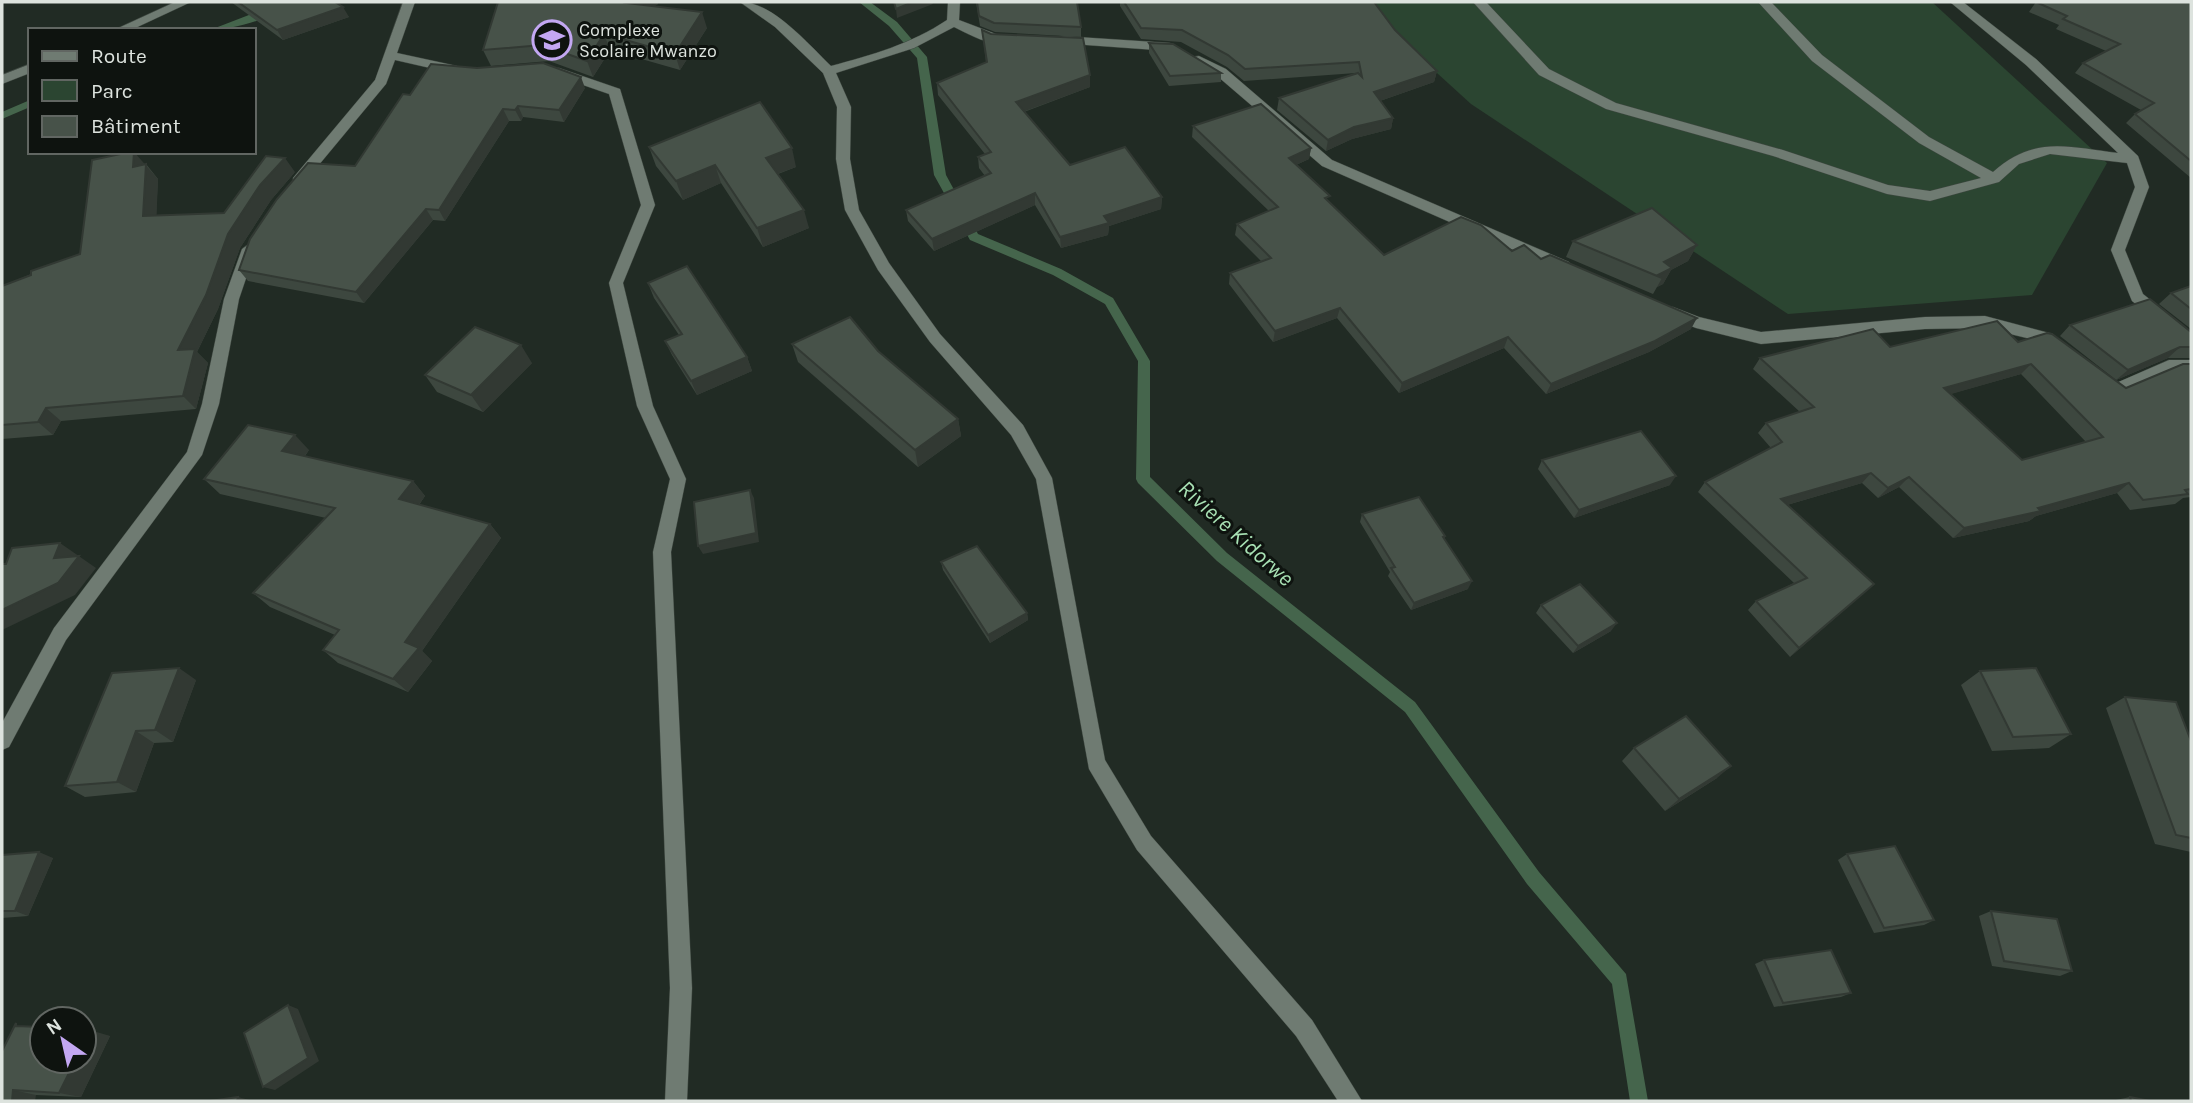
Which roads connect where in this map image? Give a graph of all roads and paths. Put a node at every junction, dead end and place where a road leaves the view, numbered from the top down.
1 (185, 2) edge
2 (410, 2) edge
3 (746, 2) edge
4 (954, 2) edge
5 (1479, 2) edge
6 (1764, 2) edge
7 (1956, 2) edge
8 (953, 22) junction
9 (125, 28) edge
10 (1015, 39) edge
11 (1052, 40) edge
12 (390, 55) junction
13 (28, 69) edge
14 (536, 69) edge
15 (470, 71) edge
16 (829, 71) junction
17 (2, 80) edge
18 (2133, 159) junction
19 (1994, 179) junction
20 (283, 198) edge
21 (259, 229) edge
22 (1575, 271) edge
23 (1660, 307) edge
24 (2191, 340) edge
25 (2070, 356) edge
26 (2191, 366) edge
27 (2092, 373) edge
28 (2, 741) edge
29 (676, 1101) edge
30 (1351, 1101) edge

1 - 9 street
2 - 12 street
3 - 16 street
4 - 8 street
5 - 19 street
6 - 19 street
7 - 18 street
8 - 10 street
8 - 16 street
11 - 22 street
12 - 15 street
12 - 20 street
13 - 17 street
14 - 29 street
16 - 30 street
18 - 19 street
18 - 24 street
21 - 28 street
23 - 25 street
26 - 27 street

